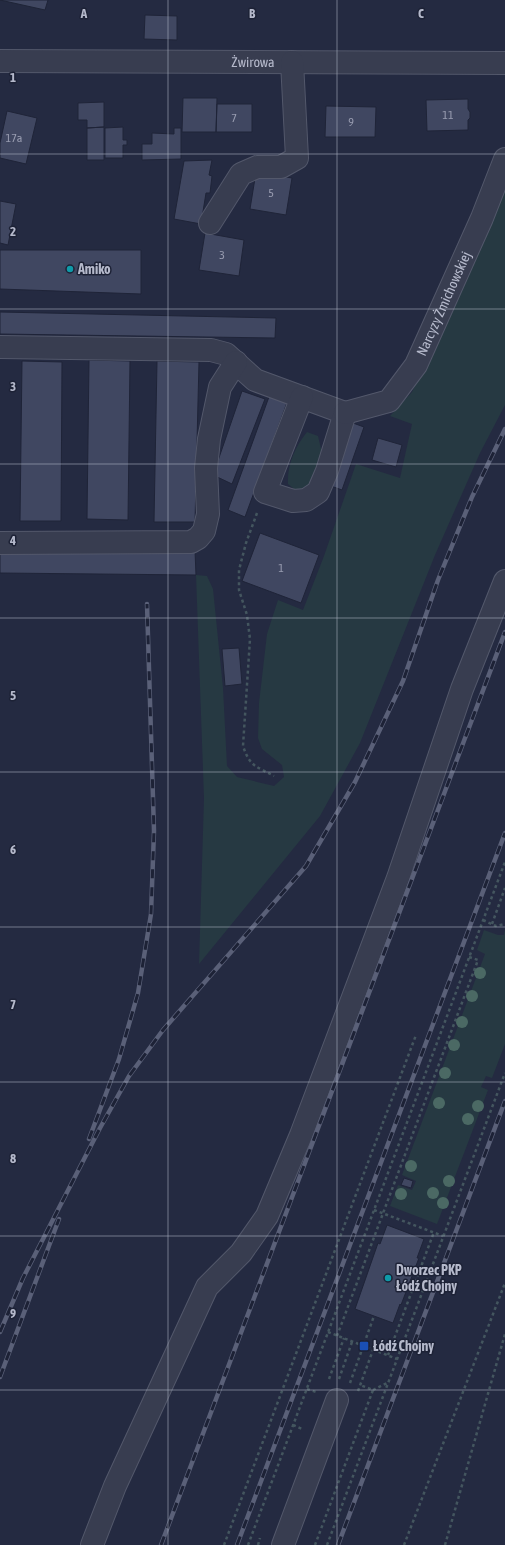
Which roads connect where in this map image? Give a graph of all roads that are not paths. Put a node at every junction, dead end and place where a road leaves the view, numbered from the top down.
1 (0, 61) edge
2 (292, 62) junction
3 (505, 63) edge
4 (505, 159) edge
5 (210, 223) dead end
6 (0, 347) edge
7 (236, 362) junction
8 (302, 397) junction
9 (346, 413) junction
10 (0, 543) edge
11 (505, 580) edge
12 (344, 1392) road end
13 (92, 1545) edge
14 (283, 1545) edge

1 - 2 street, Żwirowa
2 - 3 street, Żwirowa
2 - 5 street
4 - 9 street, Narcyzy Żmichowskiej
6 - 7 street
7 - 8 street
7 - 10 street
8 - 9 street
8 - 9 street
11 - 13 street
12 - 14 street

